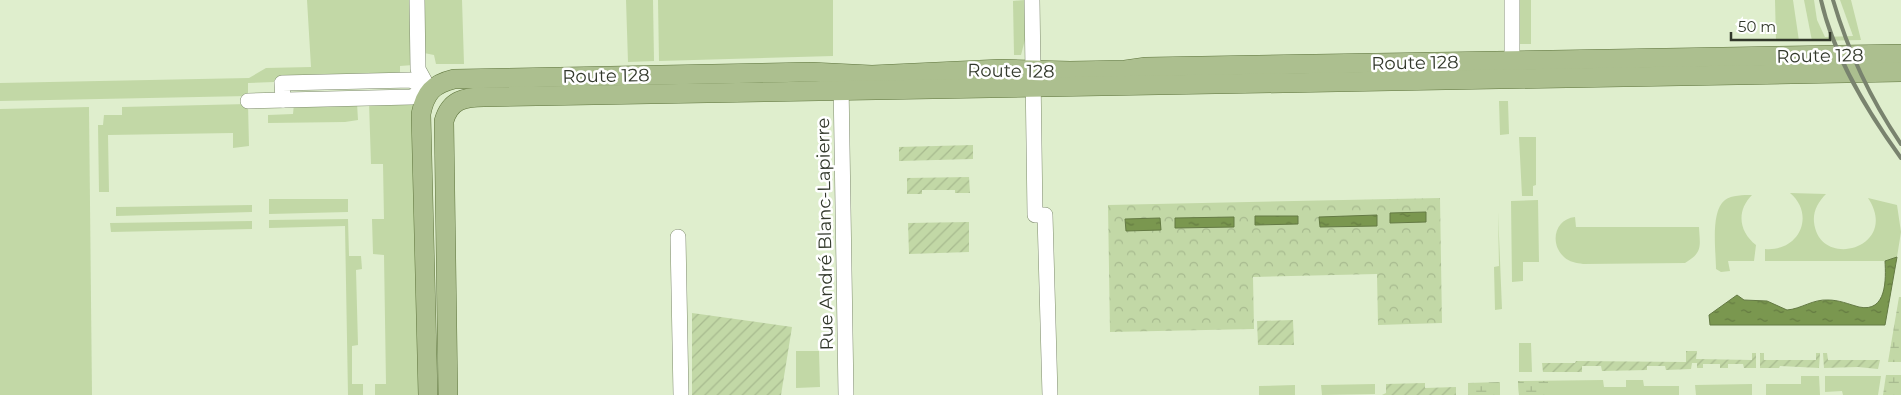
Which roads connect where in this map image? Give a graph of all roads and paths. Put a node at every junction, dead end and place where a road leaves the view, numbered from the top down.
1 (417, 0) edge
2 (1032, 0) edge
3 (1512, 0) edge
4 (1901, 54) edge
5 (1512, 62) junction
6 (1901, 72) edge
7 (1034, 79) junction
8 (364, 81) junction
9 (841, 82) junction
10 (430, 91) junction
11 (364, 98) junction
12 (248, 100) dead end
13 (283, 100) junction
14 (678, 237) dead end
15 (428, 395) edge
16 (448, 395) edge
17 (681, 395) edge
18 (846, 395) edge
19 (1050, 395) edge

1 - 10 street
2 - 7 street
3 - 5 street
4 - 5 main road, Route 128
5 - 7 main road, Route 128
6 - 7 main road, Route 128
7 - 9 main road, Route 128
7 - 19 street
8 - 10 street
8 - 11 street
8 - 13 street
9 - 10 main road, Route 128
9 - 16 main road, Route 128
9 - 18 street, Rue André Blanc-Lapierre
10 - 11 street
10 - 15 main road
11 - 13 street
12 - 13 street
14 - 17 street

